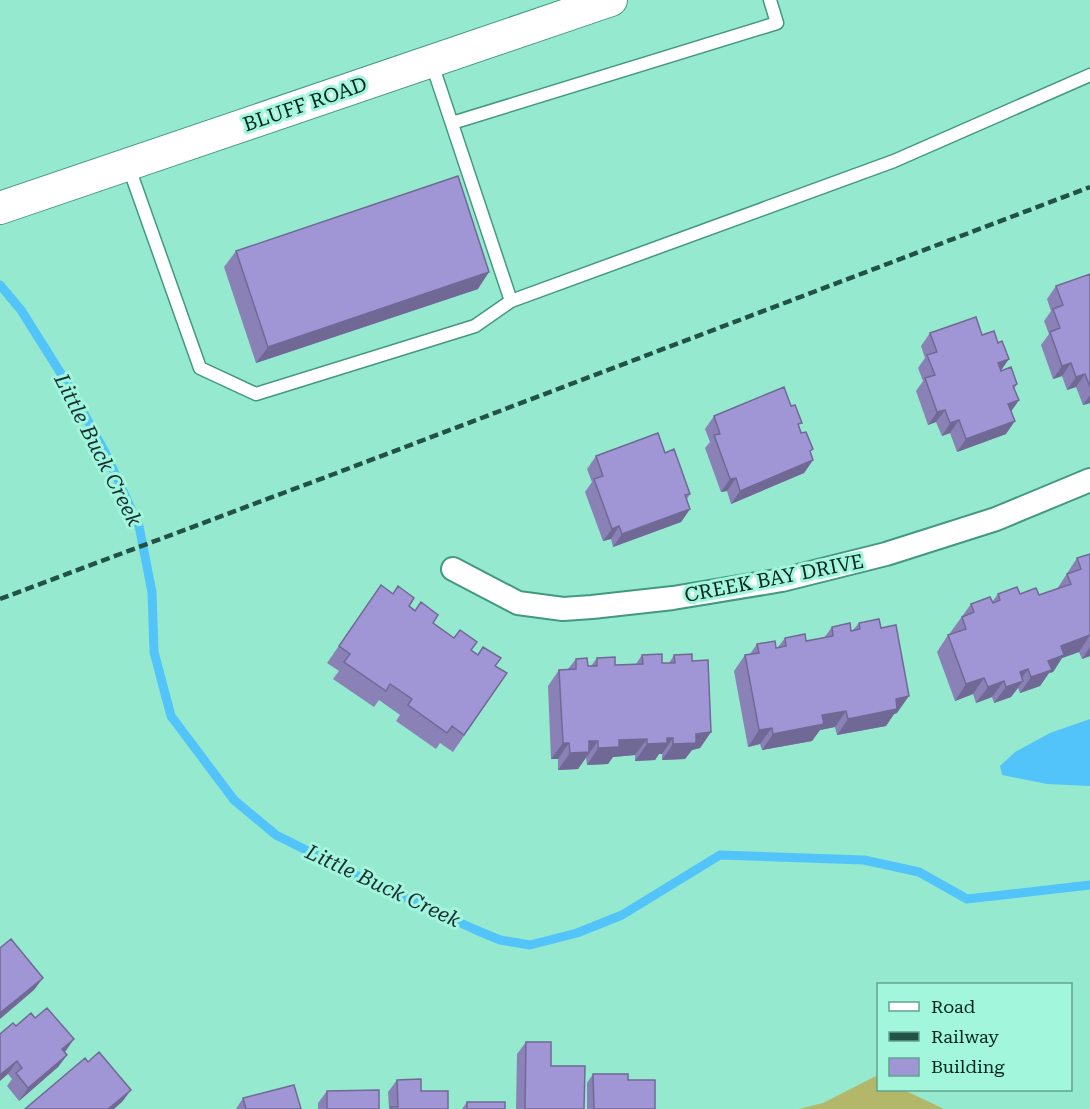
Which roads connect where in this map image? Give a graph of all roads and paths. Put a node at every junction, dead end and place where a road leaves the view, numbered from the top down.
1 (611, 0) edge
2 (770, 0) edge
3 (431, 61) junction
4 (1090, 75) edge
5 (452, 123) junction
6 (128, 165) junction
7 (11, 205) edge
8 (511, 301) junction
9 (1090, 480) edge
10 (453, 569) dead end

1 - 3 main road, BLUFF ROAD
2 - 5 lane
3 - 5 lane
3 - 6 main road, BLUFF ROAD
4 - 8 lane
5 - 8 lane
6 - 7 main road, BLUFF ROAD
6 - 8 lane
9 - 10 street, CREEK BAY DRIVE

